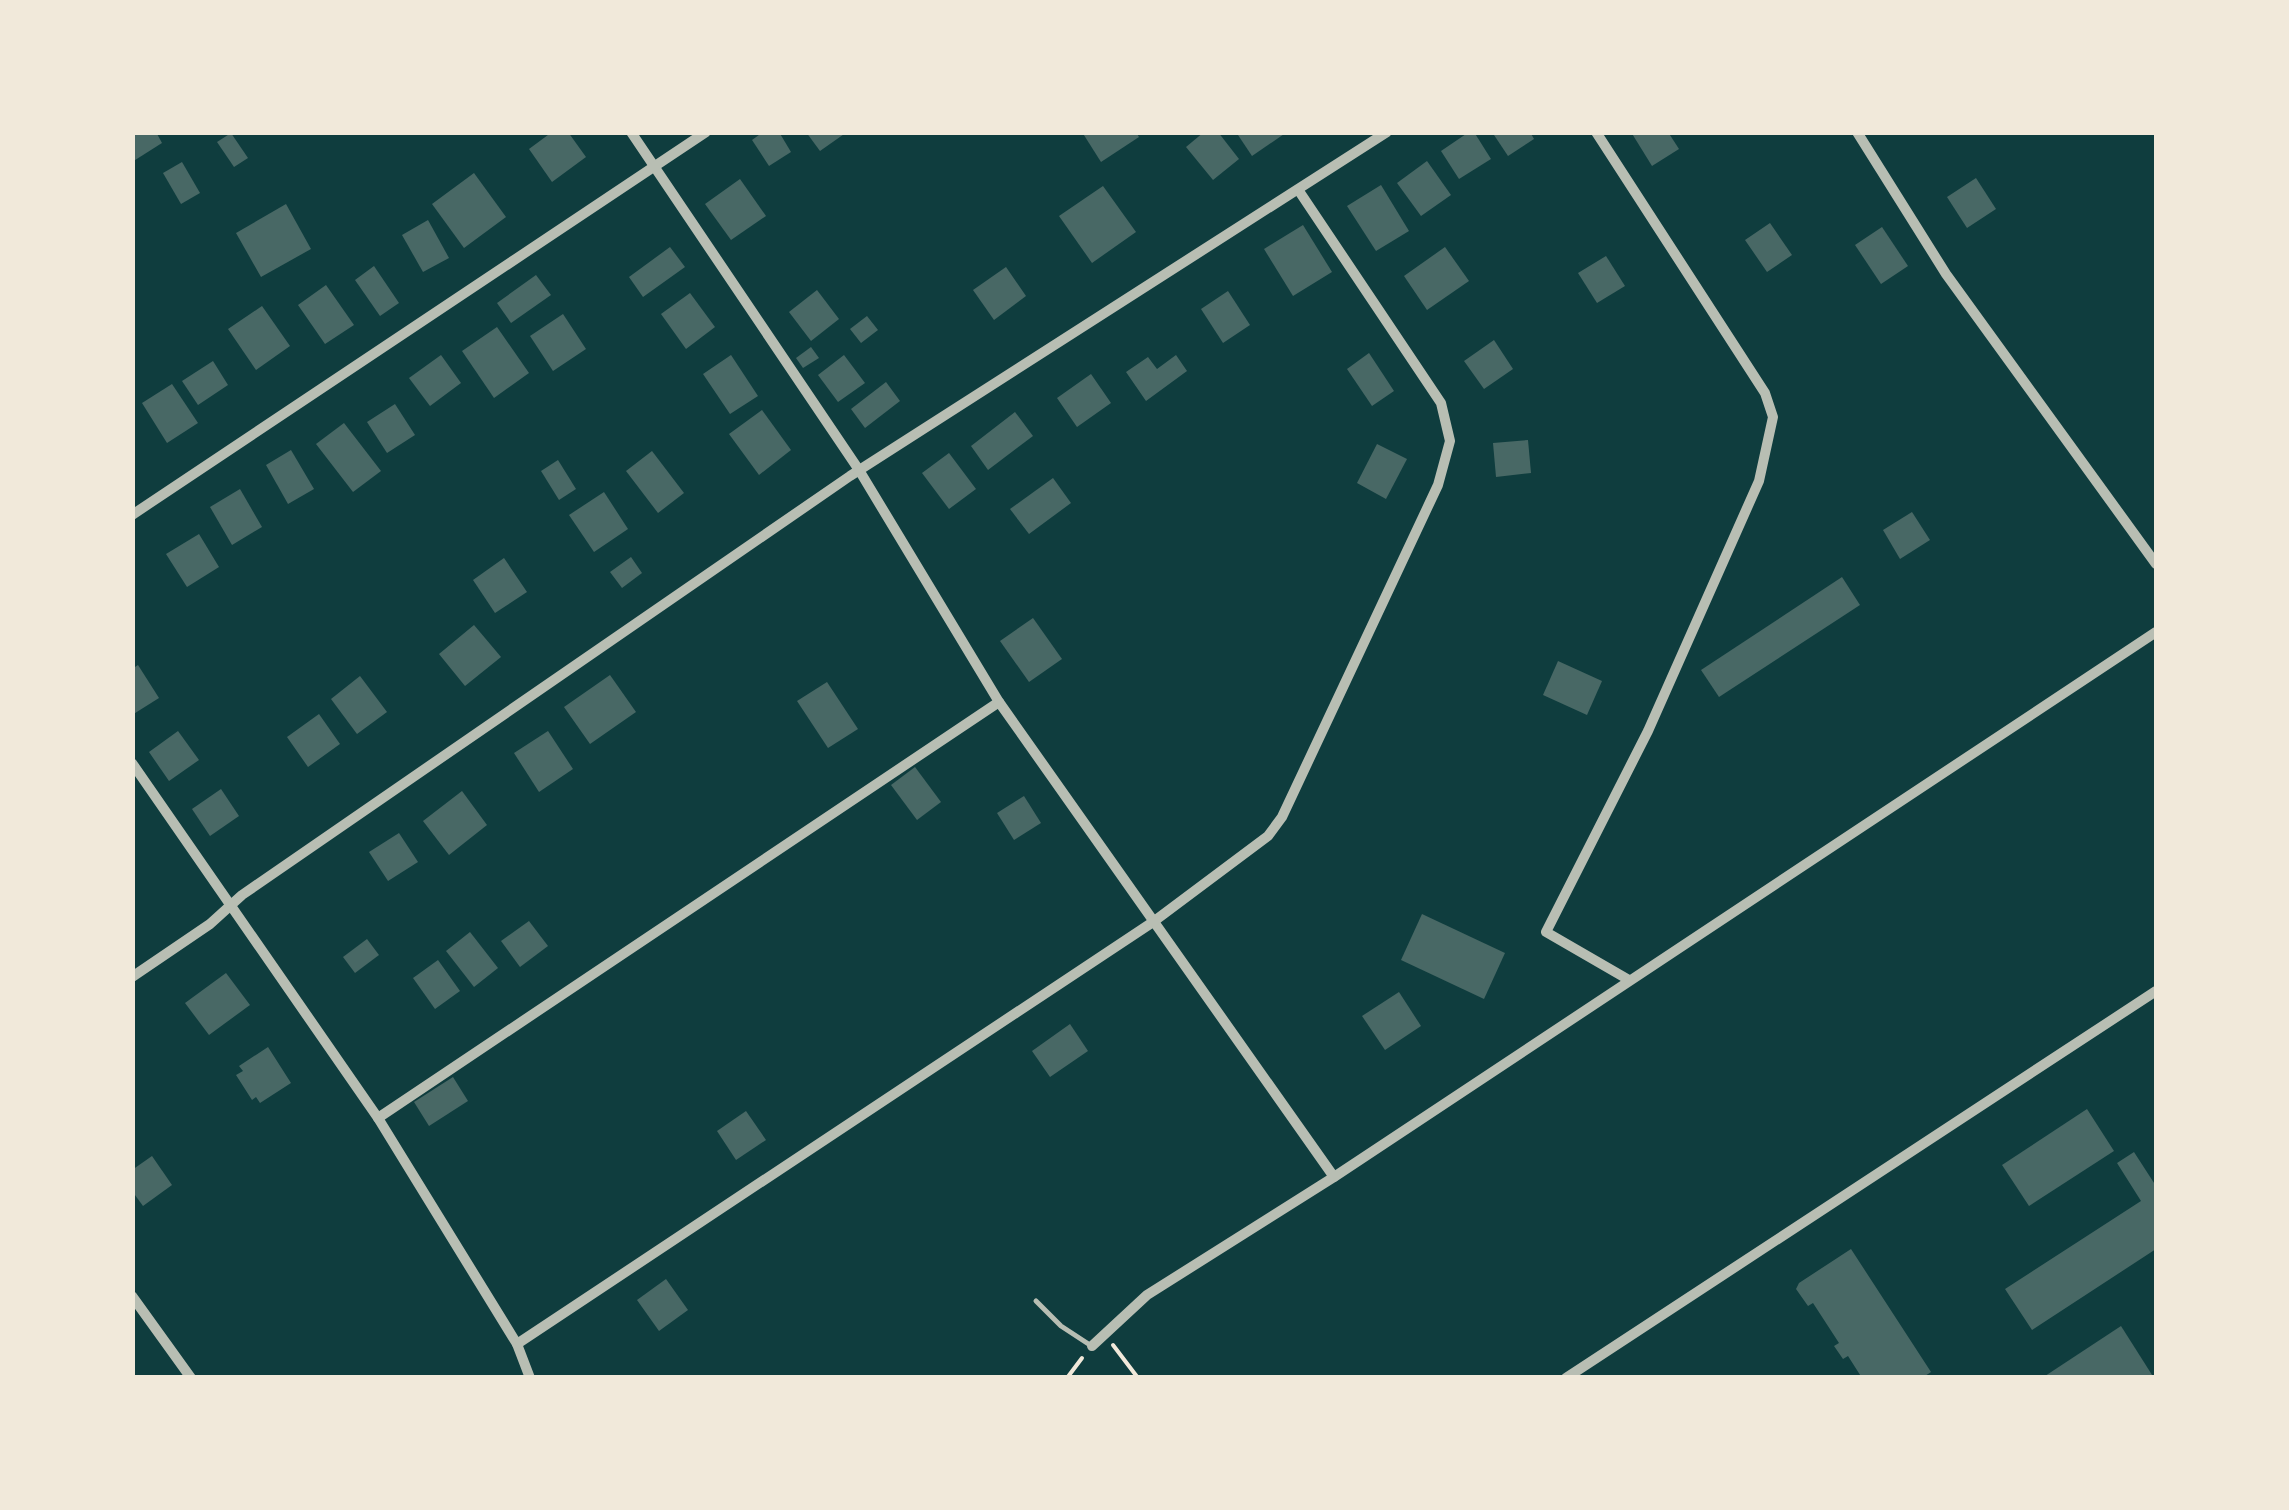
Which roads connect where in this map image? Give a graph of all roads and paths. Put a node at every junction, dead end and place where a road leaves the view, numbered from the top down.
1 (631, 132) edge
2 (706, 132) edge
3 (1386, 132) edge
4 (1596, 132) edge
5 (1857, 132) edge
6 (655, 166) junction
7 (1299, 191) junction
8 (858, 470) junction
9 (132, 514) edge
10 (2156, 564) edge
11 (2156, 632) edge
12 (999, 702) junction
13 (132, 763) edge
14 (228, 907) junction
15 (1153, 922) junction
16 (132, 977) edge
17 (1628, 980) junction
18 (2156, 991) edge
19 (378, 1118) junction
20 (1334, 1177) junction
21 (132, 1296) edge
22 (1036, 1300) dead end
23 (1102, 1335) junction
24 (518, 1344) junction
25 (1092, 1346) junction
26 (191, 1378) edge
27 (530, 1378) edge
28 (1067, 1378) edge
29 (1138, 1378) edge
30 (1566, 1378) edge

1 - 6 street
2 - 6 street
3 - 7 street
4 - 17 street
5 - 10 street
6 - 8 street
6 - 9 street
7 - 8 street
7 - 15 street
8 - 12 street
8 - 14 street
11 - 17 street
12 - 15 street
12 - 19 street
13 - 14 street
14 - 16 street
14 - 19 street
15 - 20 street
15 - 24 street
17 - 20 street
18 - 30 street
19 - 24 street
20 - 23 street
21 - 26 street
22 - 25 lane
23 - 25 street
23 - 29 path
24 - 27 street
25 - 28 path

